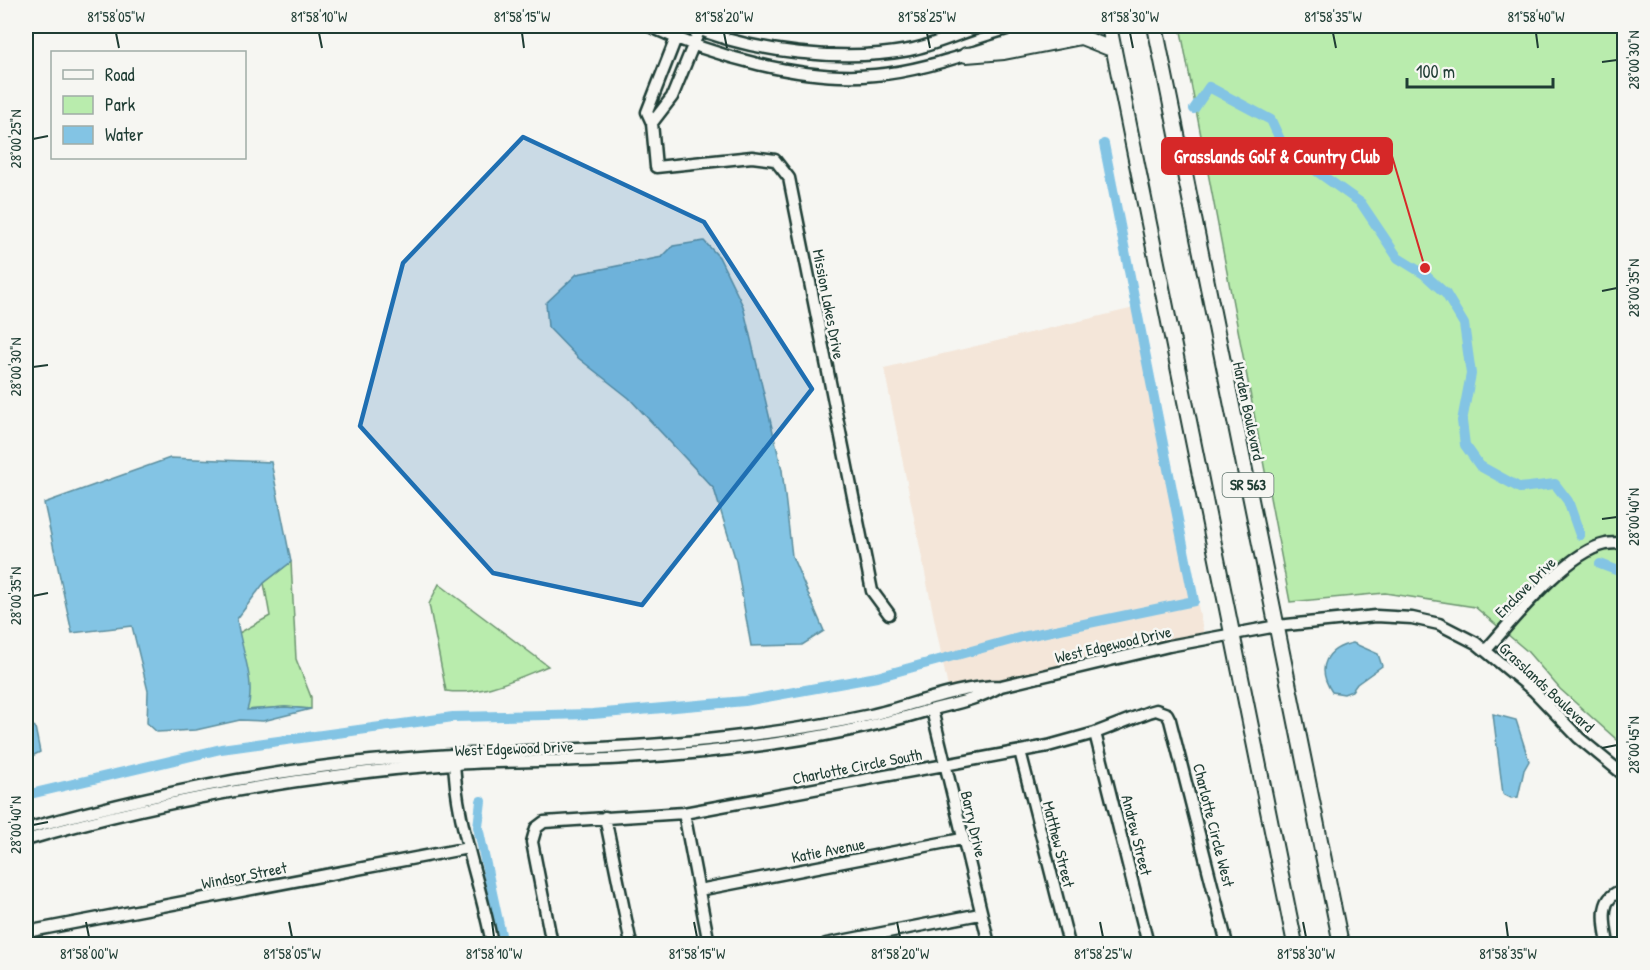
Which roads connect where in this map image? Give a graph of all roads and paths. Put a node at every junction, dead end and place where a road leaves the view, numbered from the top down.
1 (649, 26) edge
2 (684, 26) edge
3 (984, 26) edge
4 (1084, 26) edge
5 (1109, 26) edge
6 (1155, 26) edge
7 (698, 27) edge
8 (676, 38) junction
9 (692, 45) junction
10 (1114, 50) junction
11 (966, 55) junction
12 (661, 76) junction
13 (677, 83) junction
14 (652, 123) junction
15 (1624, 543) edge
16 (889, 614) dead end
17 (1277, 626) junction
18 (1232, 635) junction
19 (1486, 650) junction
20 (1001, 686) junction
21 (932, 710) junction
22 (1167, 714) joint
23 (1095, 734) junction
24 (1020, 751) junction
25 (454, 760) junction
26 (945, 765) junction
27 (1624, 775) edge
28 (684, 813) junction
29 (605, 818) junction
30 (26, 829) edge
31 (962, 839) junction
32 (26, 840) edge
33 (468, 848) junction
34 (699, 890) junction
35 (1624, 890) edge
36 (980, 915) junction
37 (26, 932) edge
38 (492, 945) edge
39 (552, 945) edge
40 (631, 945) edge
41 (710, 945) edge
42 (826, 945) edge
43 (989, 945) edge
44 (1069, 945) edge
45 (1148, 945) edge
46 (1227, 945) edge
47 (1295, 945) edge
48 (1341, 945) edge
49 (1608, 945) edge

1 - 8 street
2 - 8 street, Mission Lakes Drive
3 - 7 street
4 - 11 street
5 - 10 main road, SR 563
6 - 17 main road, Harden Boulevard / SR 563
7 - 9 street
8 - 9 street
8 - 12 street, Mission Lakes Drive
9 - 11 street
9 - 13 street
10 - 11 main road
10 - 18 main road, SR 563
12 - 13 street
12 - 14 street, Mission Lakes Drive
13 - 14 street
14 - 16 street, Mission Lakes Drive
15 - 19 street, Enclave Drive
17 - 18 street, Grasslands Boulevard
17 - 19 street, Grasslands Boulevard
17 - 48 main road, Harden Boulevard / SR 563
18 - 20 street, West Edgewood Drive
18 - 47 main road, SR 563
19 - 27 street, Grasslands Boulevard
20 - 21 street, West Edgewood Drive
20 - 25 street, West Edgewood Drive
21 - 25 street, West Edgewood Drive
21 - 26 street, Barry Drive
22 - 23 street, Charlotte Circle South
22 - 46 street, Charlotte Circle West
23 - 24 street, Charlotte Circle South
23 - 45 street, Andrew Street
24 - 26 street, Charlotte Circle South
24 - 44 street, Matthew Street
25 - 30 street, West Edgewood Drive
25 - 32 street, West Edgewood Drive
25 - 33 street
26 - 28 street, Charlotte Circle South
26 - 31 street, Barry Drive
28 - 29 street, Charlotte Circle South
28 - 34 street
29 - 39 street, Charlotte Circle South
29 - 40 street
31 - 34 street, Katie Avenue
31 - 36 street, Barry Drive
33 - 37 street, Windsor Street
33 - 38 street
34 - 41 street
35 - 49 street
36 - 42 street
36 - 43 street, Barry Drive

